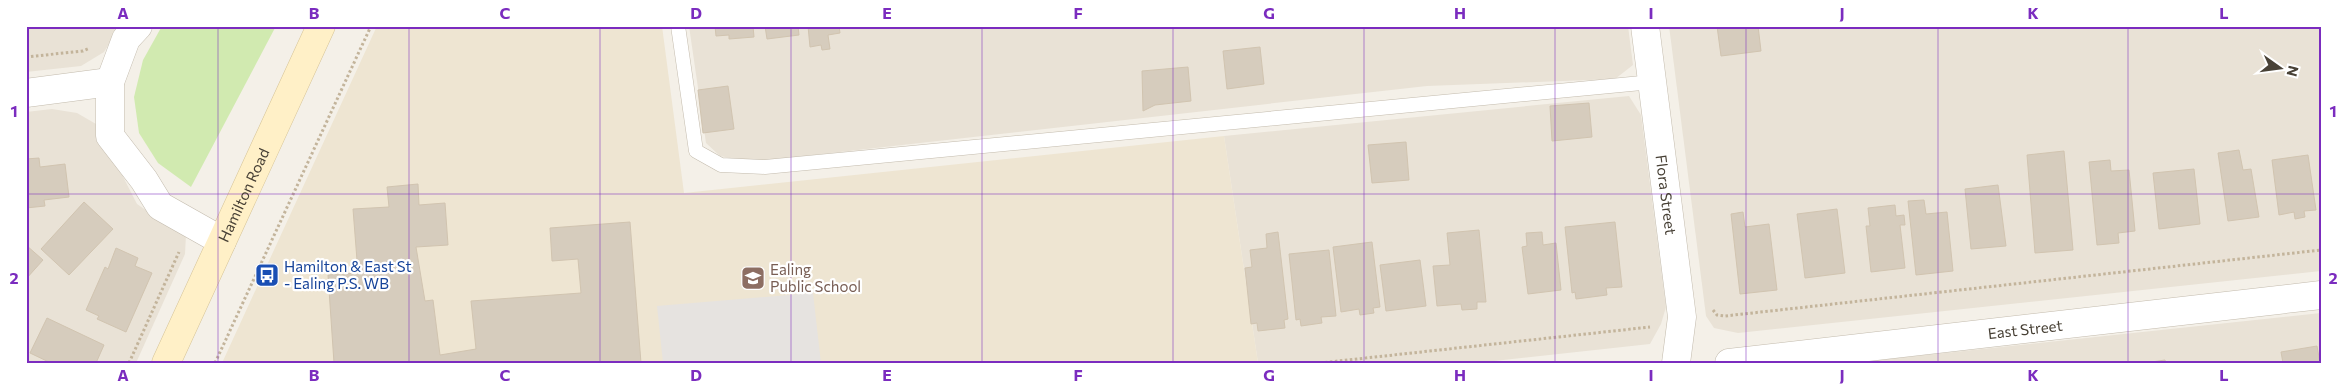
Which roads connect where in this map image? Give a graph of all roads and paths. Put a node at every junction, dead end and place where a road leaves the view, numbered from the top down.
1 (138, 26) edge
2 (321, 26) edge
3 (371, 26) edge
4 (678, 26) edge
5 (1645, 26) edge
6 (94, 46) dead end
7 (26, 58) edge
8 (110, 82) junction
9 (1652, 82) junction
10 (26, 93) edge
11 (222, 241) junction
12 (180, 250) dead end
13 (2321, 250) edge
14 (2321, 296) edge
15 (1716, 315) dead end
16 (1654, 327) dead end
17 (129, 363) edge
18 (166, 363) edge
19 (215, 363) edge
20 (1320, 363) edge
21 (1676, 363) edge
22 (1729, 363) edge

1 - 8 street
2 - 11 main road, Hamilton Road
3 - 19 path
4 - 9 lane
5 - 9 street, Flora Street
6 - 7 path
8 - 10 street
8 - 11 street
9 - 21 street, Flora Street
11 - 18 main road, Hamilton Road
12 - 17 path
13 - 15 path
14 - 22 street, East Street
16 - 20 path

